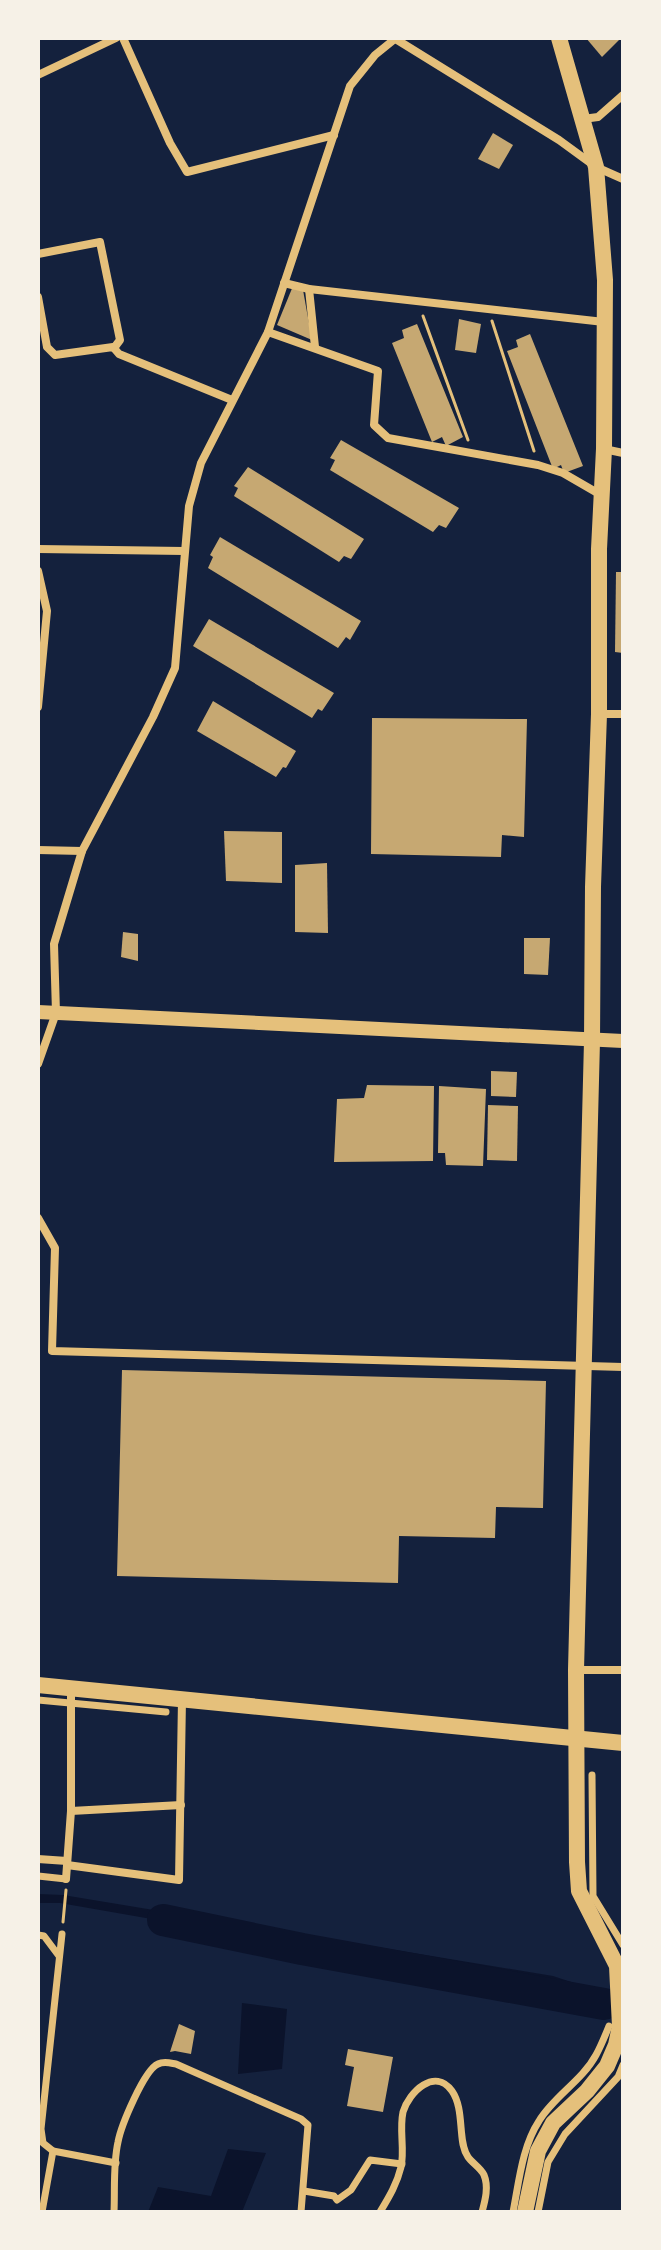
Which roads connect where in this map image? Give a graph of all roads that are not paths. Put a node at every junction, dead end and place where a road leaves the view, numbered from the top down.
1 (116, 38) edge
2 (123, 38) edge
3 (395, 38) edge
4 (559, 38) edge
5 (38, 75) edge
6 (623, 95) edge
7 (583, 119) junction
8 (334, 135) junction
9 (596, 167) junction
10 (623, 179) edge
11 (38, 254) edge
12 (284, 283) junction
13 (309, 289) junction
14 (38, 297) edge
15 (605, 322) junction
16 (268, 332) junction
17 (315, 347) junction
18 (114, 348) junction
19 (232, 400) junction
20 (604, 449) junction
21 (623, 453) edge
22 (601, 495) junction
23 (38, 549) edge
24 (184, 551) junction
25 (38, 571) edge
26 (38, 707) edge
27 (599, 714) junction
28 (623, 714) edge
29 (38, 850) edge
30 (82, 851) junction
31 (38, 1012) edge
32 (56, 1013) junction
33 (592, 1041) junction
34 (623, 1041) edge
35 (38, 1064) edge
36 (38, 1218) edge
37 (584, 1366) junction
38 (623, 1367) edge
39 (576, 1670) junction
40 (623, 1670) edge
41 (38, 1685) edge
42 (71, 1695) junction
43 (182, 1699) junction
44 (38, 1700) edge
45 (166, 1712) dead end
46 (576, 1737) junction
47 (623, 1743) edge
48 (592, 1775) dead end
49 (181, 1805) junction
50 (71, 1811) junction
51 (38, 1859) edge
52 (67, 1863) junction
53 (38, 1876) edge
54 (66, 1879) joint
55 (62, 1934) road end
56 (38, 1935) edge
57 (623, 1945) edge
58 (59, 1956) junction
59 (609, 2026) dead end
60 (623, 2065) edge
61 (53, 2151) junction
62 (116, 2163) junction
63 (402, 2164) junction
64 (304, 2191) junction
65 (337, 2200) junction
66 (42, 2212) edge
67 (114, 2212) edge
68 (301, 2212) edge
69 (340, 2212) edge
70 (380, 2212) edge
71 (482, 2212) edge
72 (513, 2212) edge
73 (525, 2212) edge
74 (538, 2212) edge

1 - 5 street
2 - 8 street
3 - 8 street
3 - 9 street
4 - 7 main road
6 - 7 street
7 - 9 main road
8 - 12 street
9 - 10 street
9 - 15 main road
11 - 18 street
12 - 13 street
12 - 16 street
13 - 15 street
13 - 17 street
14 - 18 street
15 - 20 main road
16 - 17 street
16 - 19 street
17 - 22 street
18 - 19 street
19 - 24 street
20 - 21 street
20 - 22 main road
22 - 27 main road
23 - 24 street
24 - 30 street
25 - 26 street
27 - 28 street
27 - 33 main road
29 - 30 street
30 - 32 street
31 - 32 street
32 - 33 street
32 - 35 street
33 - 34 street
33 - 37 main road
36 - 37 street
37 - 38 street
37 - 39 main road
39 - 40 street
39 - 46 main road
41 - 42 main road
42 - 43 main road
42 - 44 street
42 - 45 street
42 - 50 street
43 - 46 main road
43 - 49 street
46 - 47 main road
46 - 73 main road
48 - 57 street
49 - 50 street
49 - 52 street
50 - 52 street
51 - 52 street
52 - 54 street
53 - 54 street
55 - 58 street
56 - 58 street
58 - 61 street
59 - 72 street
60 - 74 street
61 - 62 street
61 - 66 street
62 - 64 street
62 - 67 street
63 - 65 street
63 - 70 street
63 - 71 street
64 - 65 street
64 - 68 street
65 - 69 street

